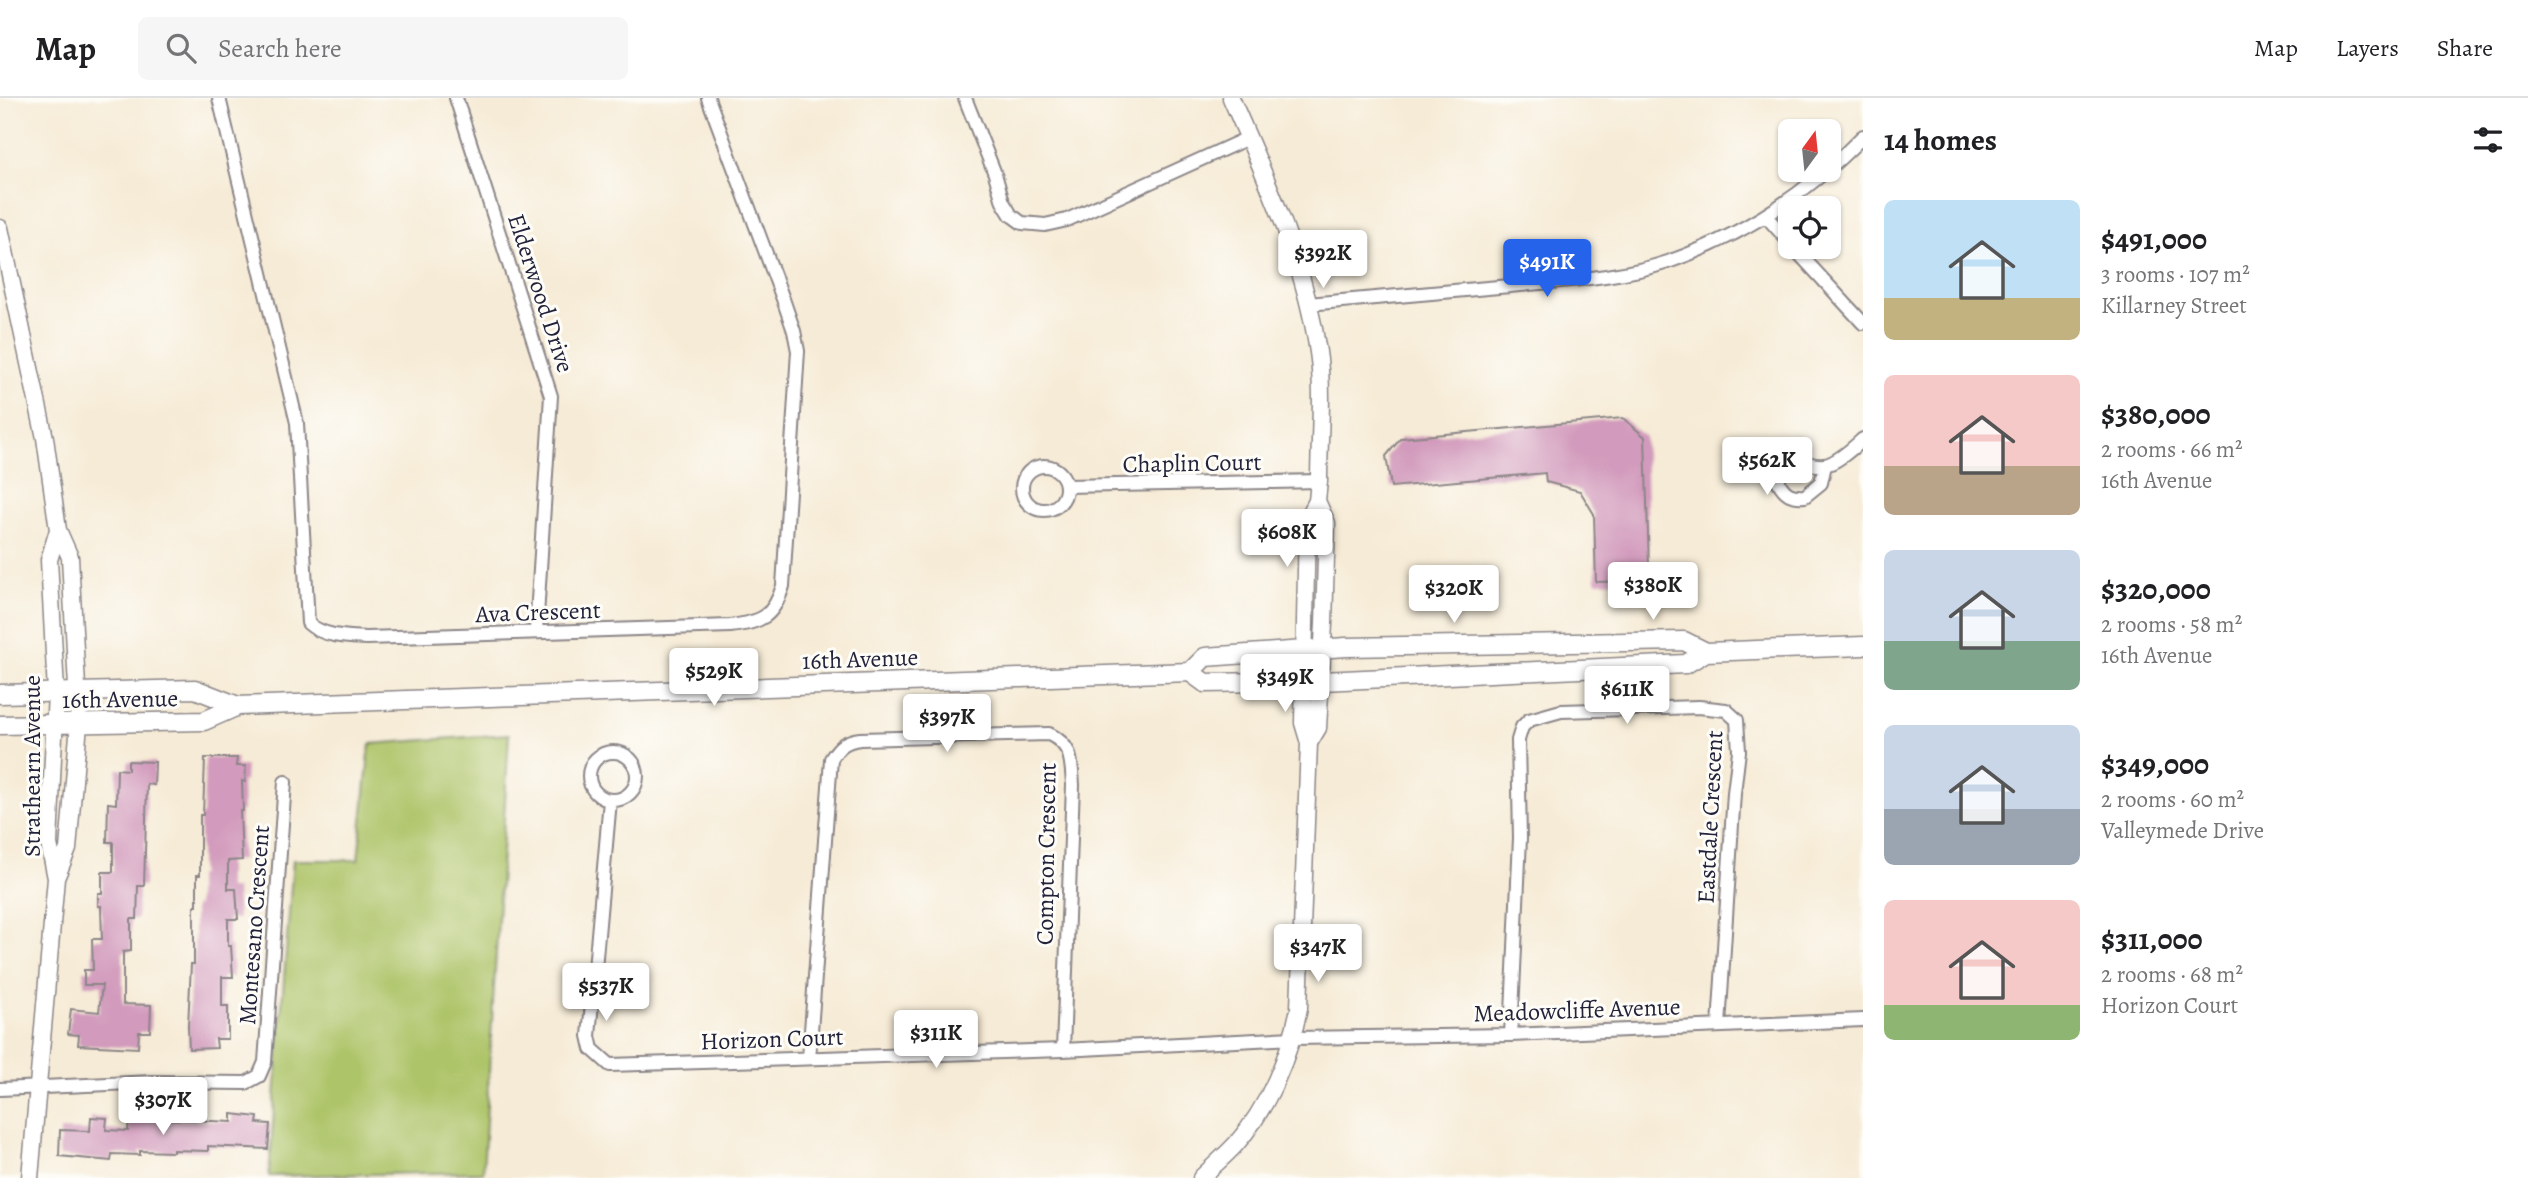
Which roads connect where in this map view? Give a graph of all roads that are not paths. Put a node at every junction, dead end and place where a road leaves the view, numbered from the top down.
1 (219, 98) edge
2 (456, 98) edge
3 (708, 98) edge
4 (965, 98) edge
5 (1231, 98) edge
6 (1863, 136) edge
7 (1248, 138) junction
8 (1766, 216) junction
9 (0, 228) edge
10 (1778, 229) edge
11 (1805, 259) edge
12 (1308, 304) junction
13 (1863, 323) edge
14 (1863, 439) edge
15 (1825, 465) dead end
16 (1319, 481) junction
17 (1066, 486) dead end
18 (1317, 501) junction
19 (58, 530) junction
20 (536, 632) junction
21 (1863, 646) edge
22 (1323, 649) junction
23 (1305, 650) junction
24 (1706, 652) junction
25 (1190, 672) junction
26 (1313, 680) junction
27 (56, 692) junction
28 (79, 692) junction
29 (0, 694) edge
30 (238, 706) junction
31 (56, 724) junction
32 (79, 724) junction
33 (0, 725) edge
34 (285, 782) dead end
35 (610, 800) dead end
36 (56, 877) junction
37 (1863, 1020) edge
38 (1719, 1026) junction
39 (1511, 1035) junction
40 (1293, 1038) junction
41 (1063, 1050) junction
42 (809, 1058) junction
43 (36, 1087) junction
44 (0, 1089) edge
45 (30, 1178) edge
46 (1200, 1178) edge

1 - 20 street, Ava Crescent
2 - 20 street, Elderwood Drive
3 - 20 street, Ava Crescent
4 - 7 street
5 - 7 street
6 - 8 street
7 - 12 street
8 - 10 street
8 - 12 street
9 - 19 street, Strathearn Avenue
11 - 13 street
12 - 16 street
14 - 15 street
16 - 17 street, Chaplin Court
16 - 18 street
18 - 22 street
18 - 23 street
19 - 27 street, Strathearn Avenue
19 - 28 street, Strathearn Avenue
21 - 24 main road, 16th Avenue
22 - 23 main road, 16th Avenue
22 - 24 main road, 16th Avenue
22 - 26 street
23 - 25 main road, 16th Avenue
23 - 26 street
24 - 26 main road, 16th Avenue
25 - 26 main road, 16th Avenue
25 - 30 main road, 16th Avenue
26 - 40 street
27 - 28 main road, 16th Avenue
27 - 29 main road, 16th Avenue
27 - 31 street, Strathearn Avenue
28 - 30 main road, 16th Avenue
28 - 32 street, Strathearn Avenue
30 - 32 main road, 16th Avenue
31 - 32 main road, 16th Avenue
31 - 33 main road, 16th Avenue
31 - 36 street, Strathearn Avenue
32 - 36 street, Strathearn Avenue
34 - 43 street, Montesano Crescent
35 - 42 street, Horizon Court
36 - 43 street, Strathearn Avenue
37 - 38 street, Meadowcliffe Avenue
38 - 39 street, Meadowcliffe Avenue
38 - 39 street, Eastdale Crescent
39 - 40 street, Meadowcliffe Avenue
40 - 41 street, Horizon Court
40 - 46 street
41 - 42 street, Horizon Court
41 - 42 street, Compton Crescent
43 - 44 street
43 - 45 street, Strathearn Avenue

